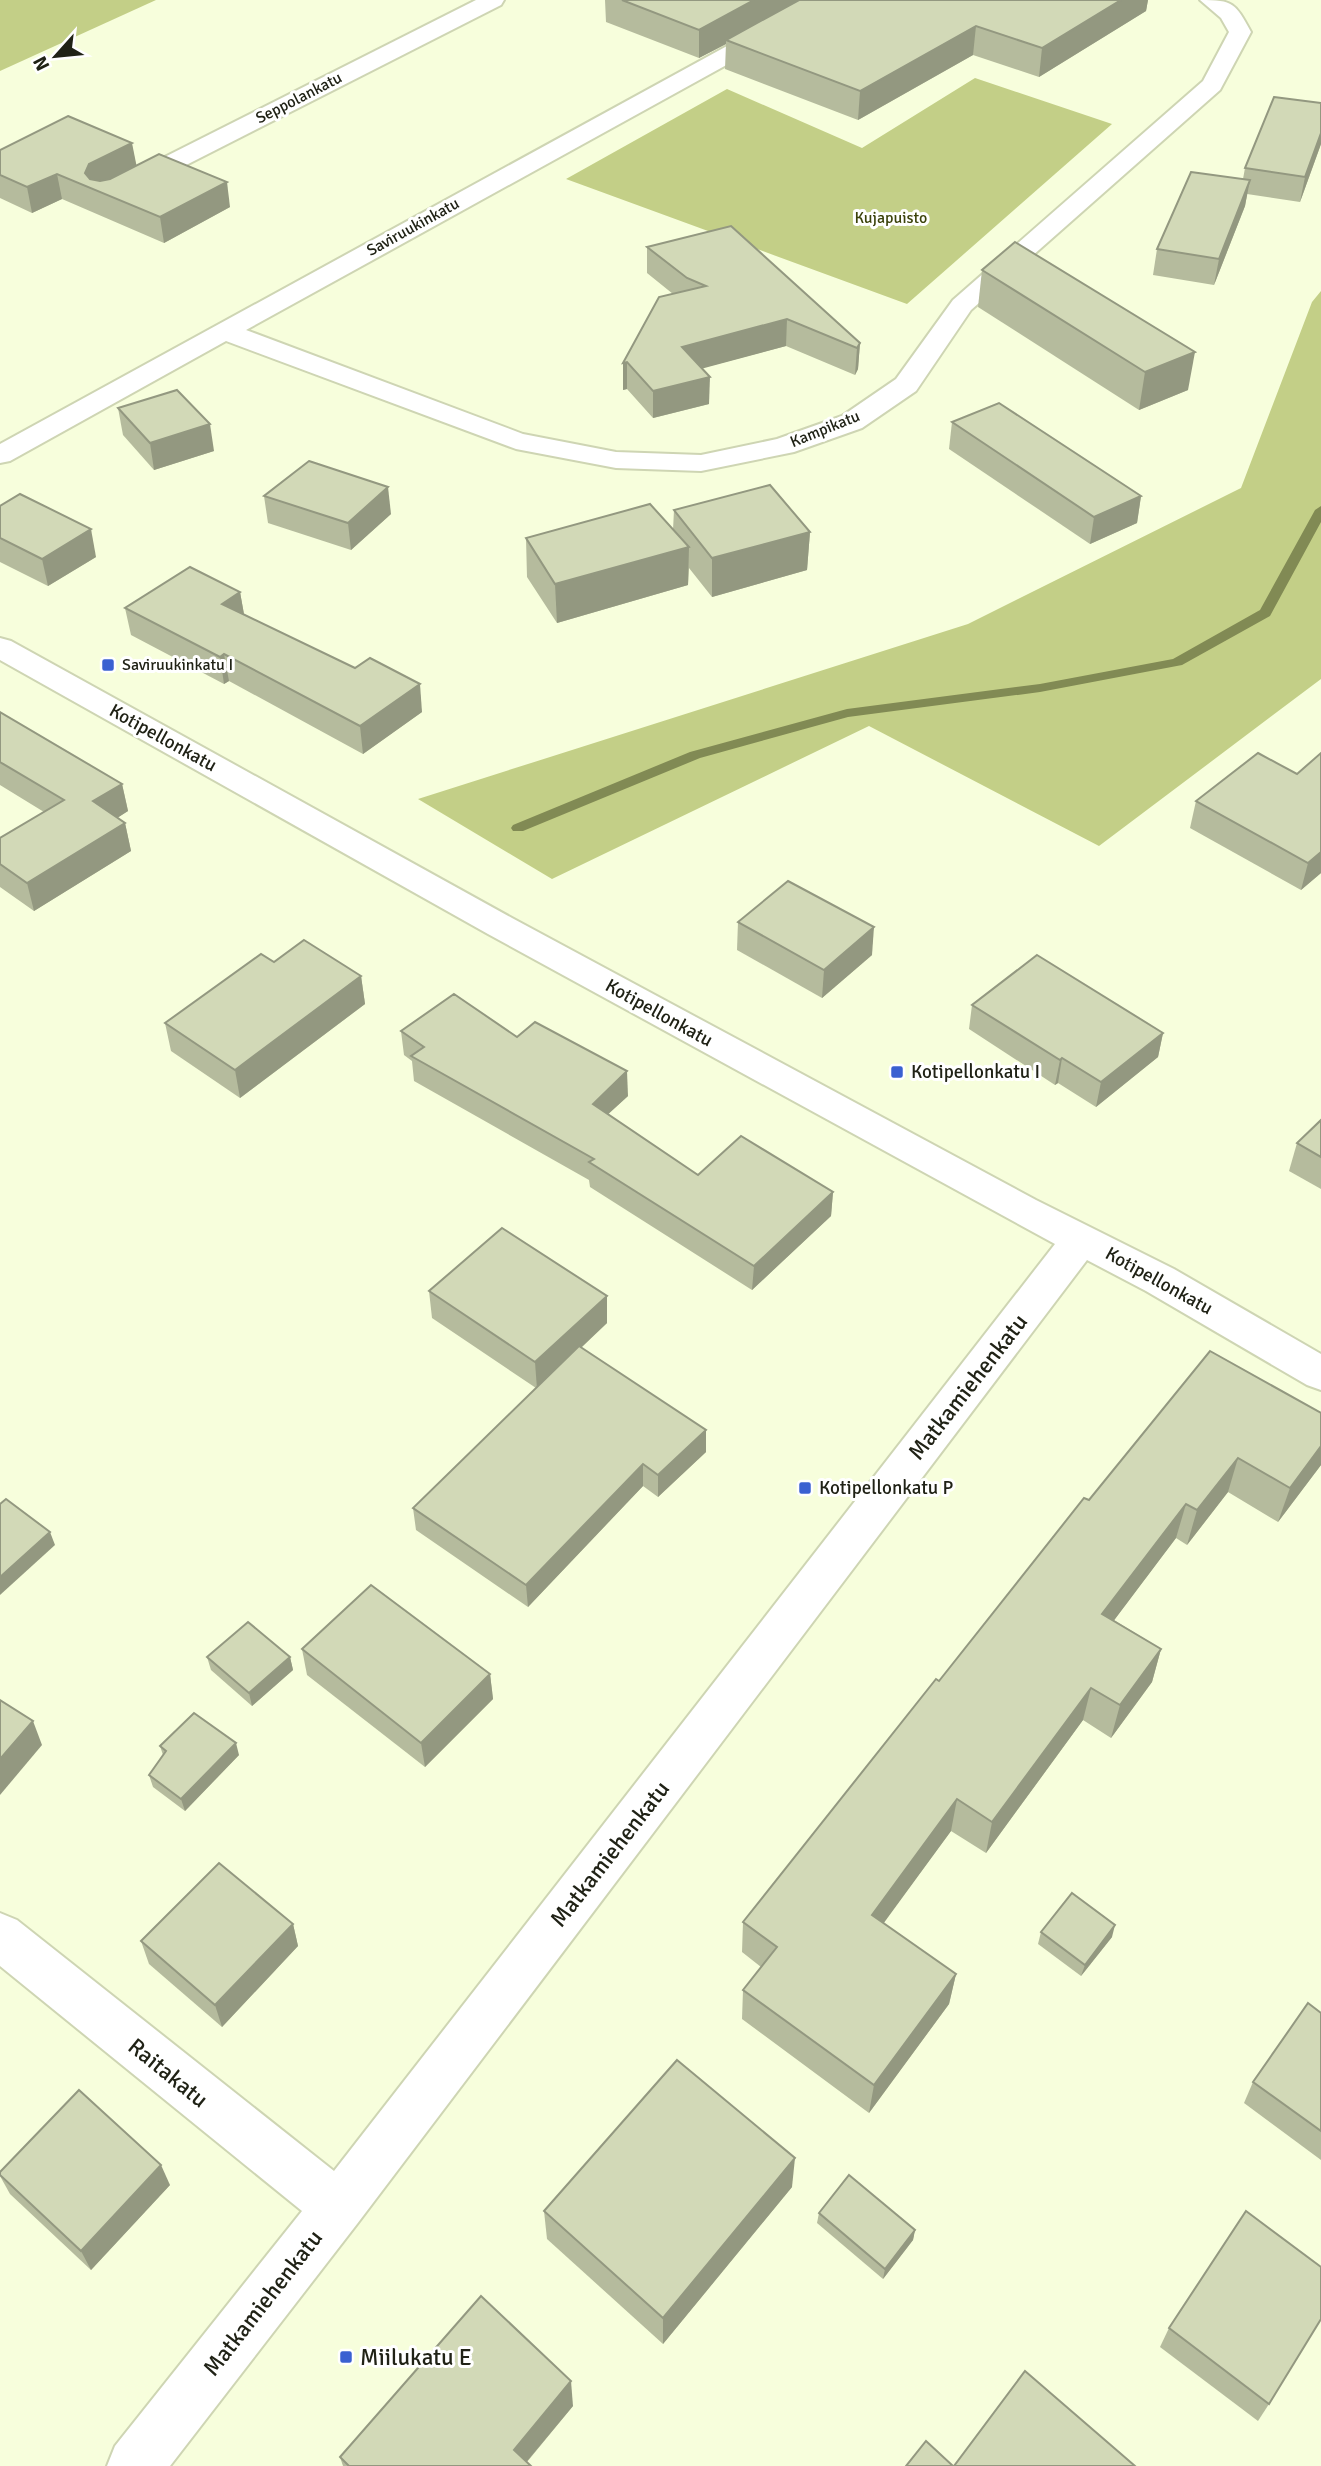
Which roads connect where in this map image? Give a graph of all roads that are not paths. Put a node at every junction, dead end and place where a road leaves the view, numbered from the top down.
1 (493, 0) edge
2 (827, 0) edge
3 (1211, 0) edge
4 (104, 197) edge
5 (223, 331) junction
6 (0, 455) edge
7 (0, 647) edge
8 (1081, 1239) junction
9 (1321, 1374) edge
10 (0, 1936) edge
11 (340, 2206) junction
12 (135, 2466) edge

1 - 4 street, Seppolankatu
2 - 5 street, Saviruukinkatu
3 - 5 street, Kampikatu
5 - 6 street, Saviruukinkatu
7 - 8 street, Kotipellonkatu
8 - 9 street, Kotipellonkatu
8 - 11 street, Matkamiehenkatu
10 - 11 street, Raitakatu
11 - 12 street, Matkamiehenkatu

